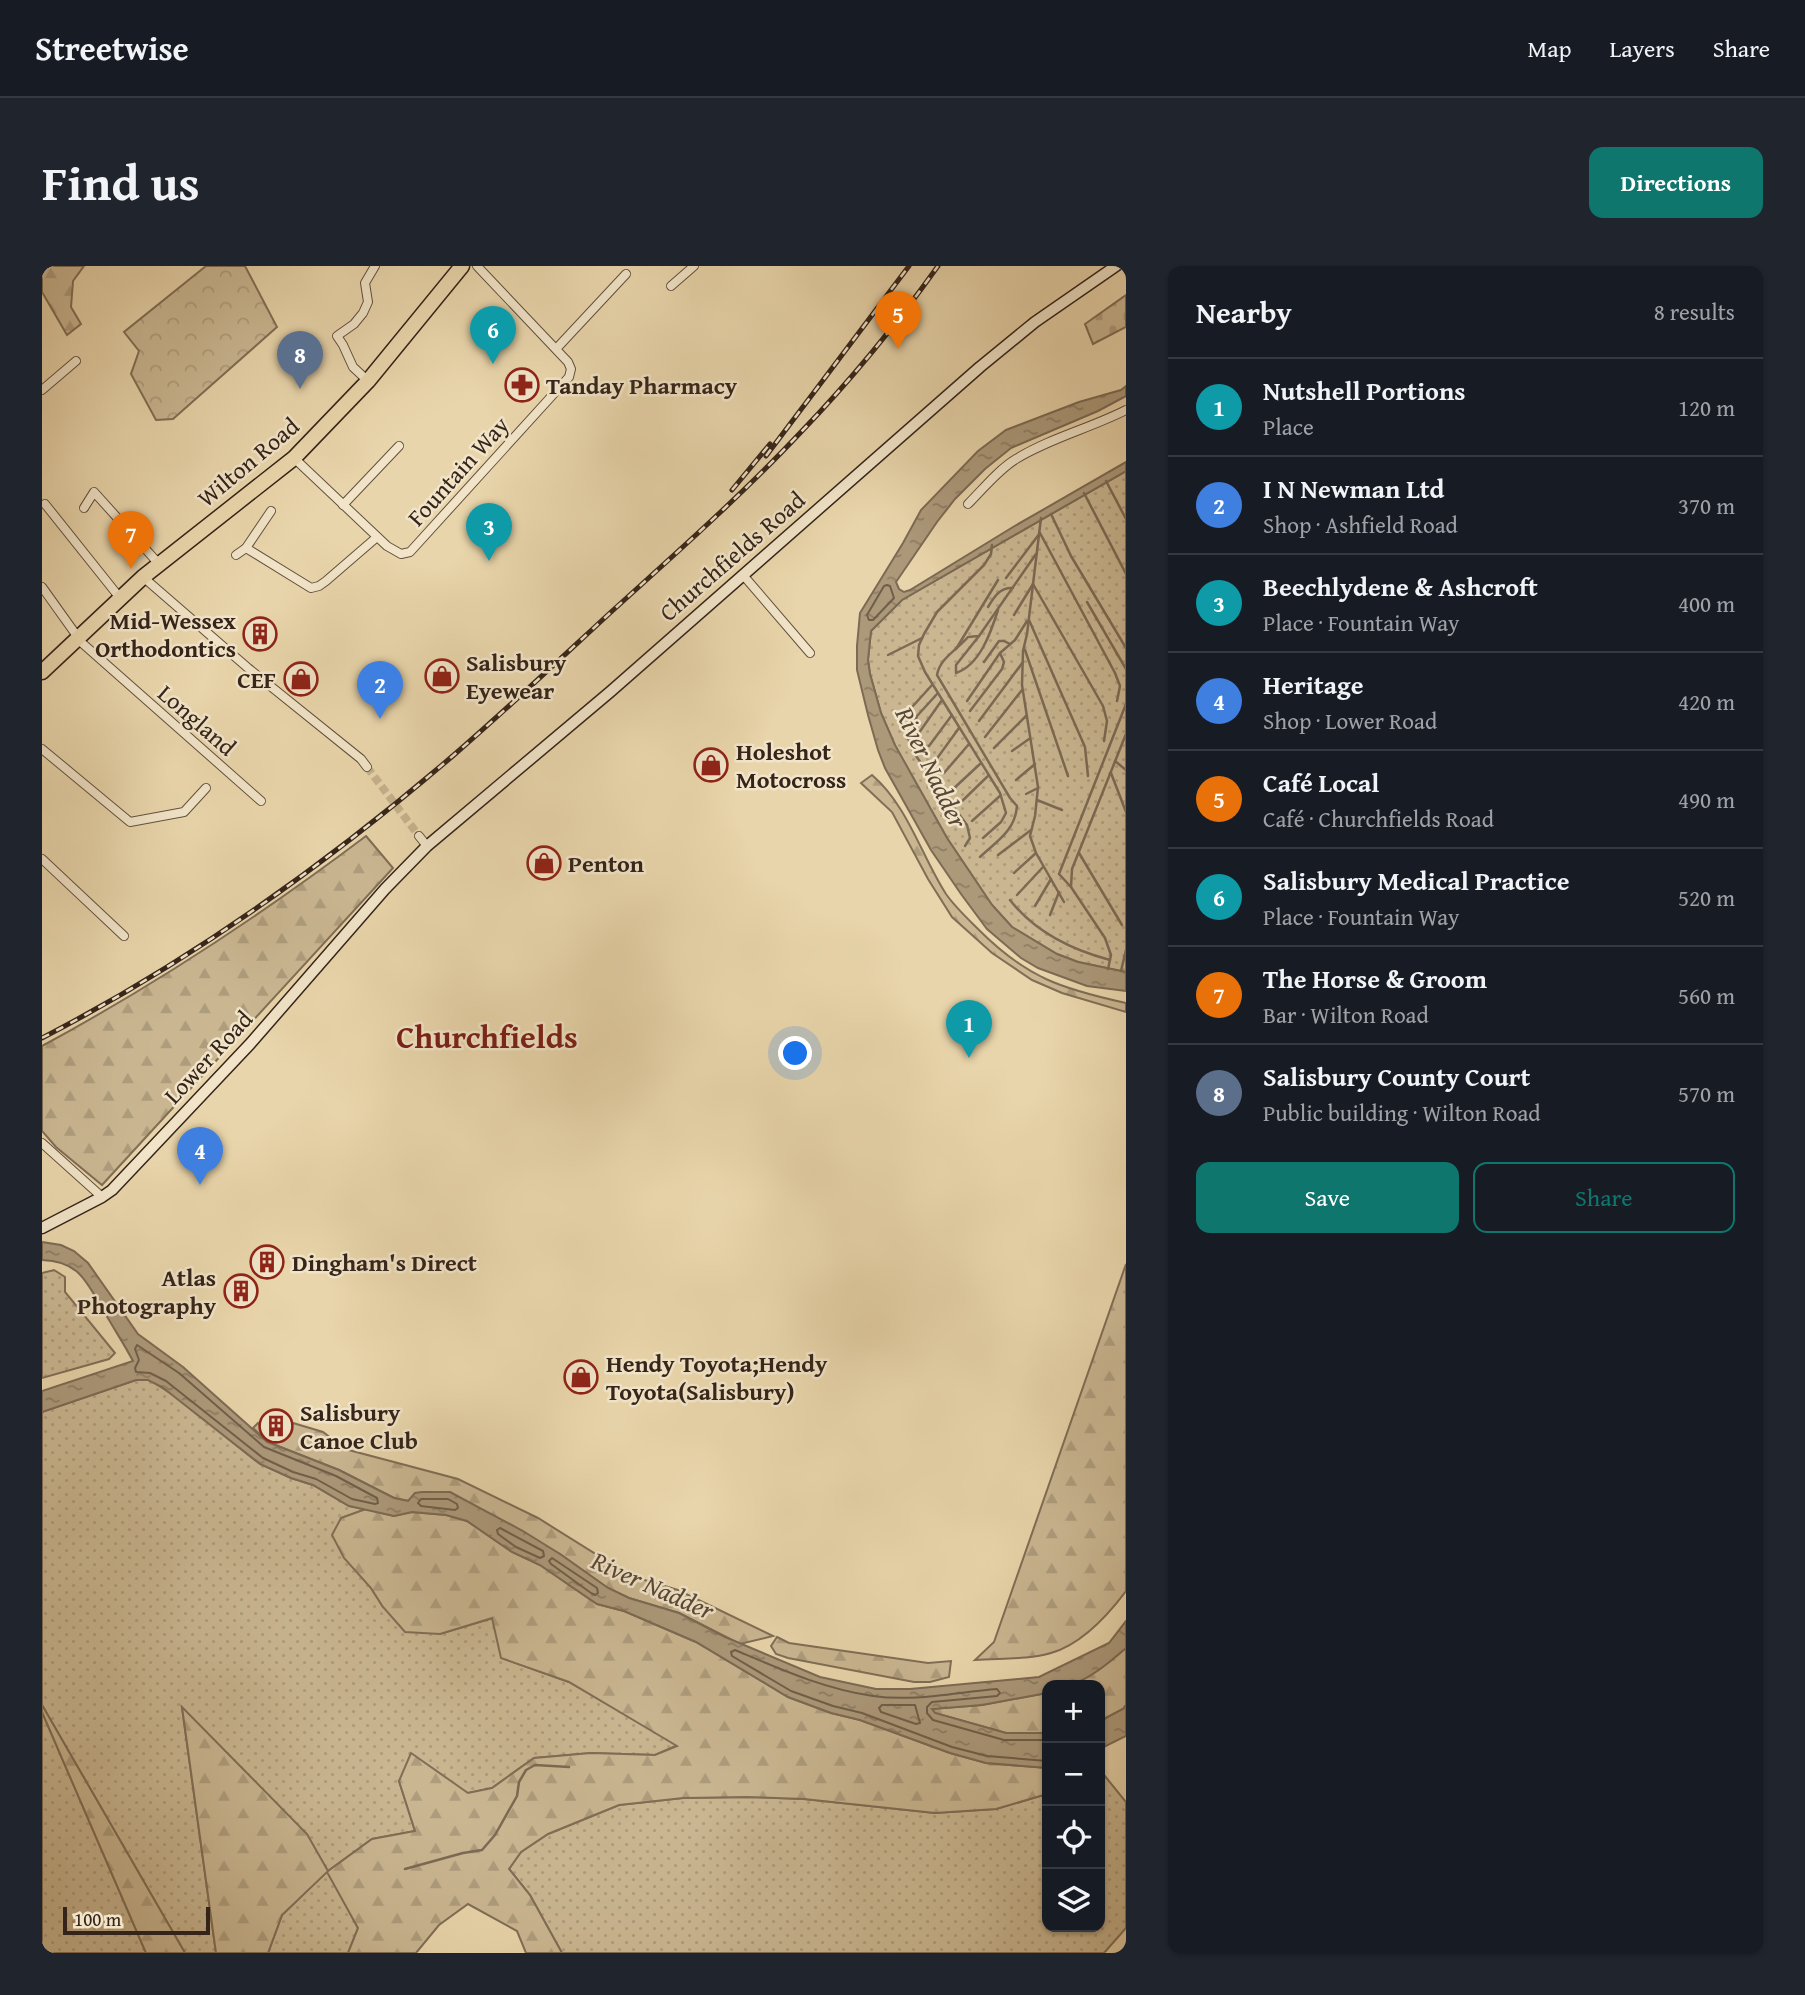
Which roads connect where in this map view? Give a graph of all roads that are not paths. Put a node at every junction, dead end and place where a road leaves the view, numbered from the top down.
1 (375, 266) edge
2 (462, 266) edge
3 (477, 266) edge
4 (694, 266) edge
5 (1116, 266) edge
6 (626, 274) dead end
7 (671, 286) dead end
8 (556, 349) junction
9 (76, 362) dead end
10 (368, 382) junction
11 (42, 390) edge
12 (1126, 410) edge
13 (399, 446) dead end
14 (294, 457) junction
15 (968, 503) dead end
16 (45, 504) dead end
17 (344, 505) junction
18 (85, 508) dead end
19 (271, 511) dead end
20 (377, 537) junction
21 (246, 548) junction
22 (236, 555) dead end
23 (159, 564) junction
24 (743, 575) junction
25 (143, 577) junction
26 (42, 587) edge
27 (120, 598) junction
28 (78, 639) junction
29 (810, 653) dead end
30 (42, 672) edge
31 (42, 749) edge
32 (367, 768) tunnel mouth
33 (206, 789) dead end
34 (261, 802) dead end
35 (419, 836) tunnel mouth
36 (427, 846) junction
37 (42, 859) edge
38 (385, 889) joint
39 (124, 936) dead end
40 (42, 1143) edge
41 (102, 1197) junction
42 (42, 1228) edge

1 - 10 street
2 - 10 highway, Wilton Road
3 - 8 street, Fountain Way
4 - 7 street
5 - 24 street, Churchfields Road
6 - 8 street
8 - 20 street, Fountain Way
9 - 11 street
10 - 14 highway, Wilton Road
12 - 15 street
13 - 17 street
14 - 17 street, Fountain Way
14 - 23 highway, Wilton Road
16 - 27 street
17 - 20 street, Fountain Way
18 - 23 street
19 - 21 street
20 - 21 street
21 - 22 street
23 - 25 highway, Wilton Road
24 - 29 street
24 - 36 street, Churchfields Road
25 - 27 highway, Wilton Road
25 - 32 street
26 - 28 street, Longland
27 - 28 highway, Wilton Road
28 - 30 highway, Wilton Road
28 - 34 street, Longland
31 - 33 street
35 - 36 street
36 - 38 street, Churchfields Road
37 - 39 street
38 - 41 street, Lower Road
40 - 41 street
41 - 42 street, Lower Road

